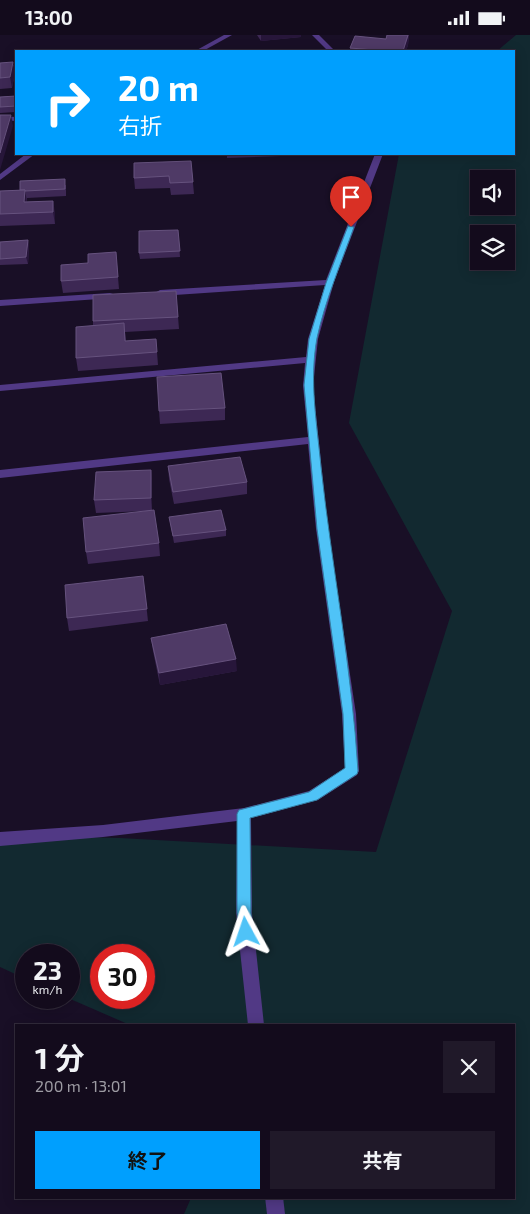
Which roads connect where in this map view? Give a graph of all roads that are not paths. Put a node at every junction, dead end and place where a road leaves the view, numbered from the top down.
1 (229, 35) edge
2 (315, 35) edge
3 (200, 50) edge
4 (331, 50) edge
5 (15, 67) edge
6 (0, 68) edge
7 (0, 119) edge
8 (15, 119) edge
9 (30, 155) edge
10 (379, 155) edge
11 (0, 178) edge
12 (330, 283) junction
13 (146, 294) edge
14 (116, 296) edge
15 (0, 303) edge
16 (311, 360) junction
17 (0, 388) edge
18 (314, 440) junction
19 (0, 474) edge
20 (244, 814) junction
21 (0, 839) edge
22 (256, 1024) edge
23 (274, 1199) edge
24 (276, 1214) edge

1 - 3 street
2 - 4 street
5 - 6 street
7 - 8 street
9 - 11 street
10 - 12 street
12 - 13 street
12 - 16 street
14 - 15 street
16 - 17 street
16 - 18 street
18 - 19 street
18 - 20 street
20 - 21 street
20 - 22 street
23 - 24 street

